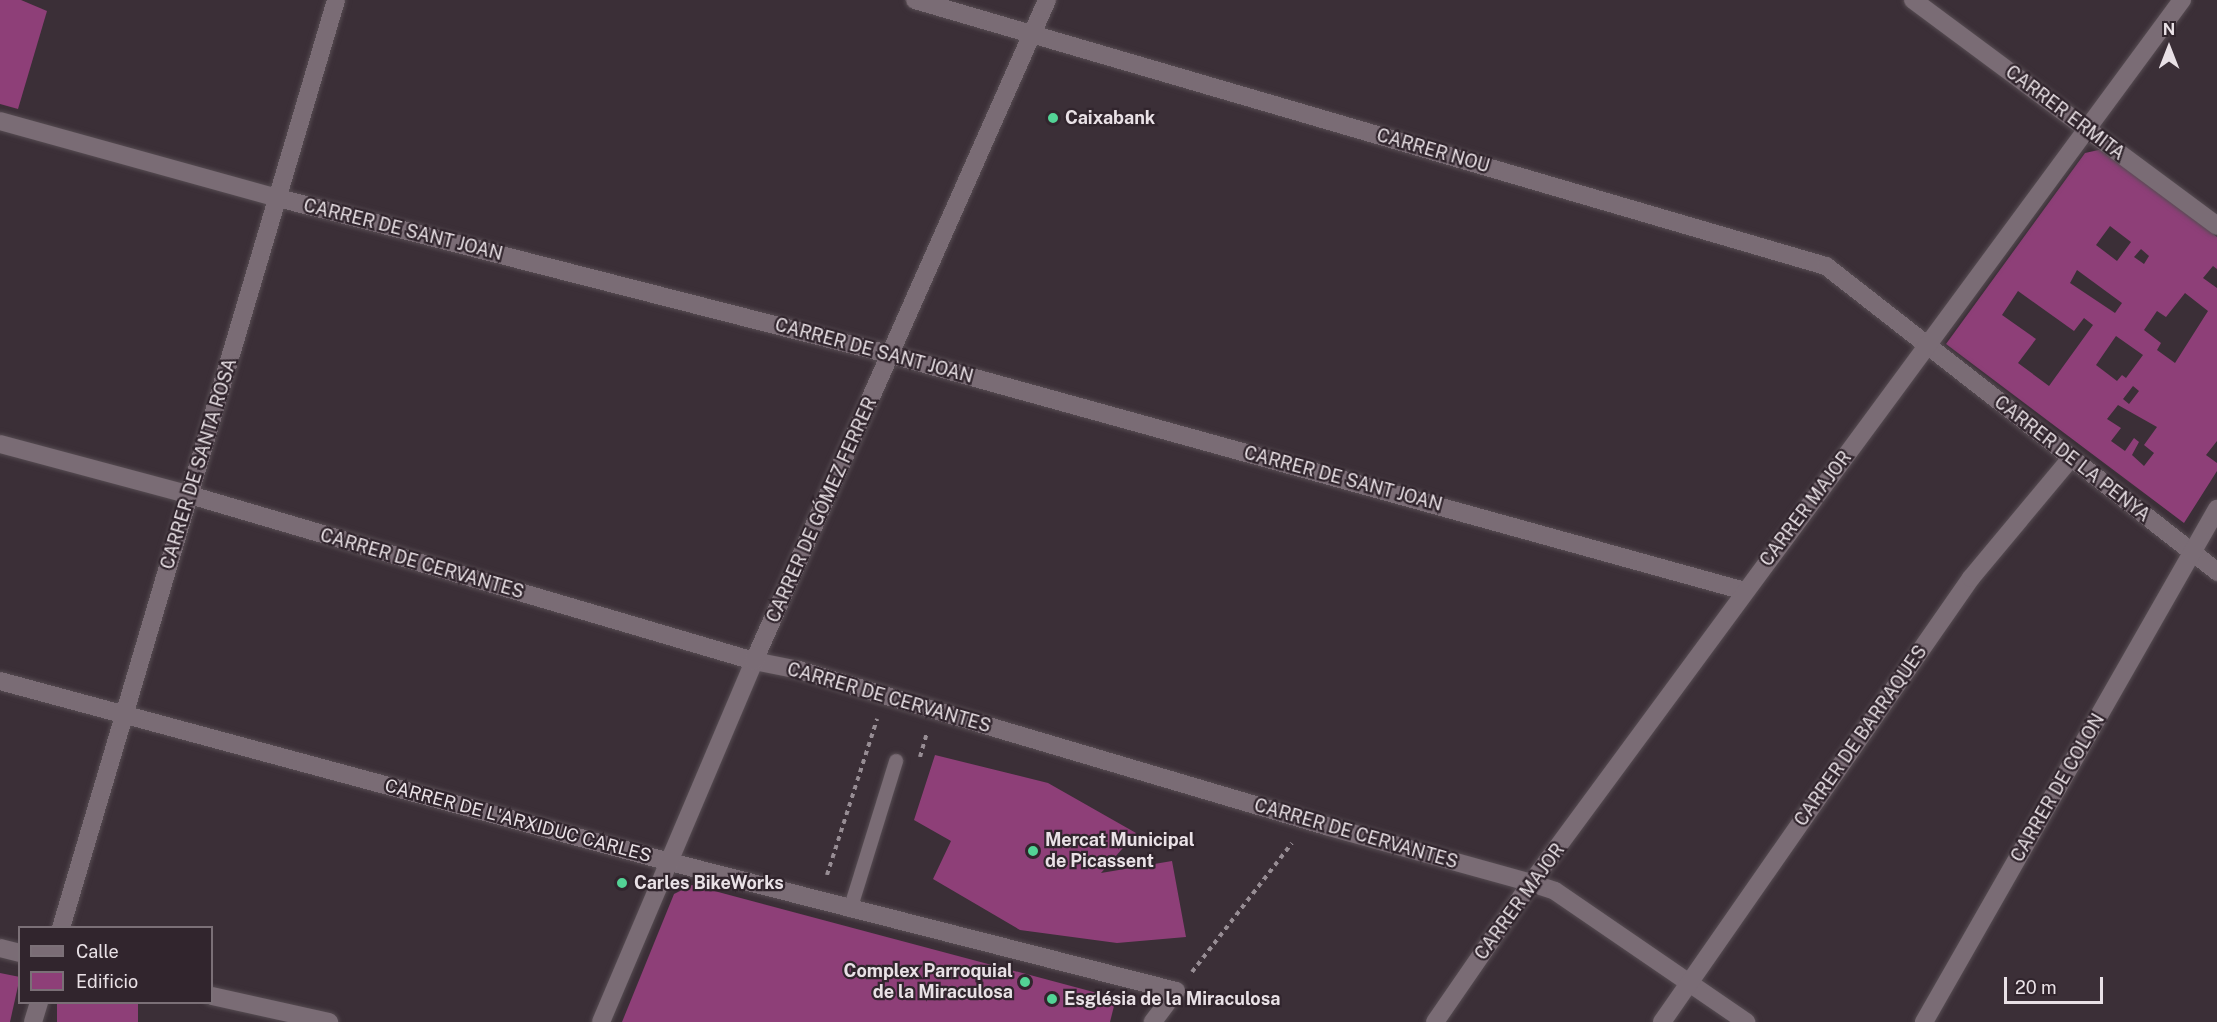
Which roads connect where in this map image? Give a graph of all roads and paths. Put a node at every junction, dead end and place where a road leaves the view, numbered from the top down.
1 (336, 0) edge
2 (915, 0) edge
3 (1047, 0) edge
4 (1912, 0) edge
5 (2182, 0) edge
6 (1032, 34) junction
7 (0, 121) edge
8 (2088, 129) junction
9 (278, 198) junction
10 (2217, 226) edge
11 (1928, 346) junction
12 (892, 355) junction
13 (0, 444) edge
14 (2071, 458) junction
15 (190, 495) junction
16 (2217, 509) edge
17 (2193, 554) junction
18 (2217, 572) edge
19 (1745, 591) junction
20 (754, 661) junction
21 (0, 681) edge
22 (885, 696) junction
23 (124, 716) junction
24 (896, 761) dead end
25 (1310, 821) junction
26 (670, 862) junction
27 (1531, 883) junction
28 (819, 902) junction
29 (850, 910) junction
30 (61, 926) edge
31 (0, 948) edge
32 (18, 952) edge
33 (1690, 983) junction
34 (1176, 991) junction
35 (213, 996) edge
36 (38, 1004) edge
37 (33, 1022) edge
38 (329, 1022) edge
39 (601, 1022) edge
40 (1153, 1022) edge
41 (1435, 1022) edge
42 (1662, 1022) edge
43 (1746, 1022) edge
44 (1924, 1022) edge

1 - 9 street, CARRER DE SANTA ROSA
2 - 6 street, CARRER NOU
3 - 6 street, CARRER DE GÓMEZ FERRER
4 - 8 street, CARRER ERMITA
5 - 8 street, CARRER MAJOR
6 - 11 street, CARRER NOU
6 - 12 street, CARRER DE GÓMEZ FERRER
7 - 9 street, CARRER DE SANT JOAN
8 - 10 street, CARRER ERMITA
8 - 11 street, CARRER MAJOR
9 - 12 street, CARRER DE SANT JOAN
9 - 15 street, CARRER DE SANTA ROSA
11 - 14 street, CARRER DE LA PENYA
11 - 19 street, CARRER MAJOR
12 - 19 street, CARRER DE SANT JOAN
12 - 20 street, CARRER DE GÓMEZ FERRER
13 - 15 street, CARRER DE CERVANTES
14 - 17 street, CARRER DE LA PENYA
14 - 33 street, CARRER DE BARRAQUES
15 - 20 street, CARRER DE CERVANTES
15 - 23 street, CARRER DE SANTA ROSA
16 - 17 street, CARRER DE COLON
17 - 18 street, CARRER DE LA PENYA
17 - 44 street, CARRER DE COLON
19 - 27 street, CARRER MAJOR
20 - 22 street, CARRER DE CERVANTES
20 - 26 street, CARRER DE GÓMEZ FERRER
21 - 23 street, CARRER DE L'ARXIDUC CARLES
22 - 25 street, CARRER DE CERVANTES
22 - 28 path
23 - 26 street, CARRER DE L'ARXIDUC CARLES
23 - 30 street, CARRER DE SANTA ROSA
24 - 29 lane
25 - 27 street, CARRER DE CERVANTES
25 - 34 path
26 - 28 street, CARRER DE L'ARXIDUC CARLES
26 - 39 street, CARRER DE GÓMEZ FERRER
27 - 33 street, CARRER DE CERVANTES
27 - 41 street, CARRER MAJOR
28 - 29 street, CARRER DE L'ARXIDUC CARLES
29 - 34 street, CARRER DE L'ARXIDUC CARLES
31 - 32 street
33 - 42 street, CARRER DE BARRAQUES
33 - 43 street, CARRER DE CERVANTES
34 - 40 street
35 - 38 street
36 - 37 street

